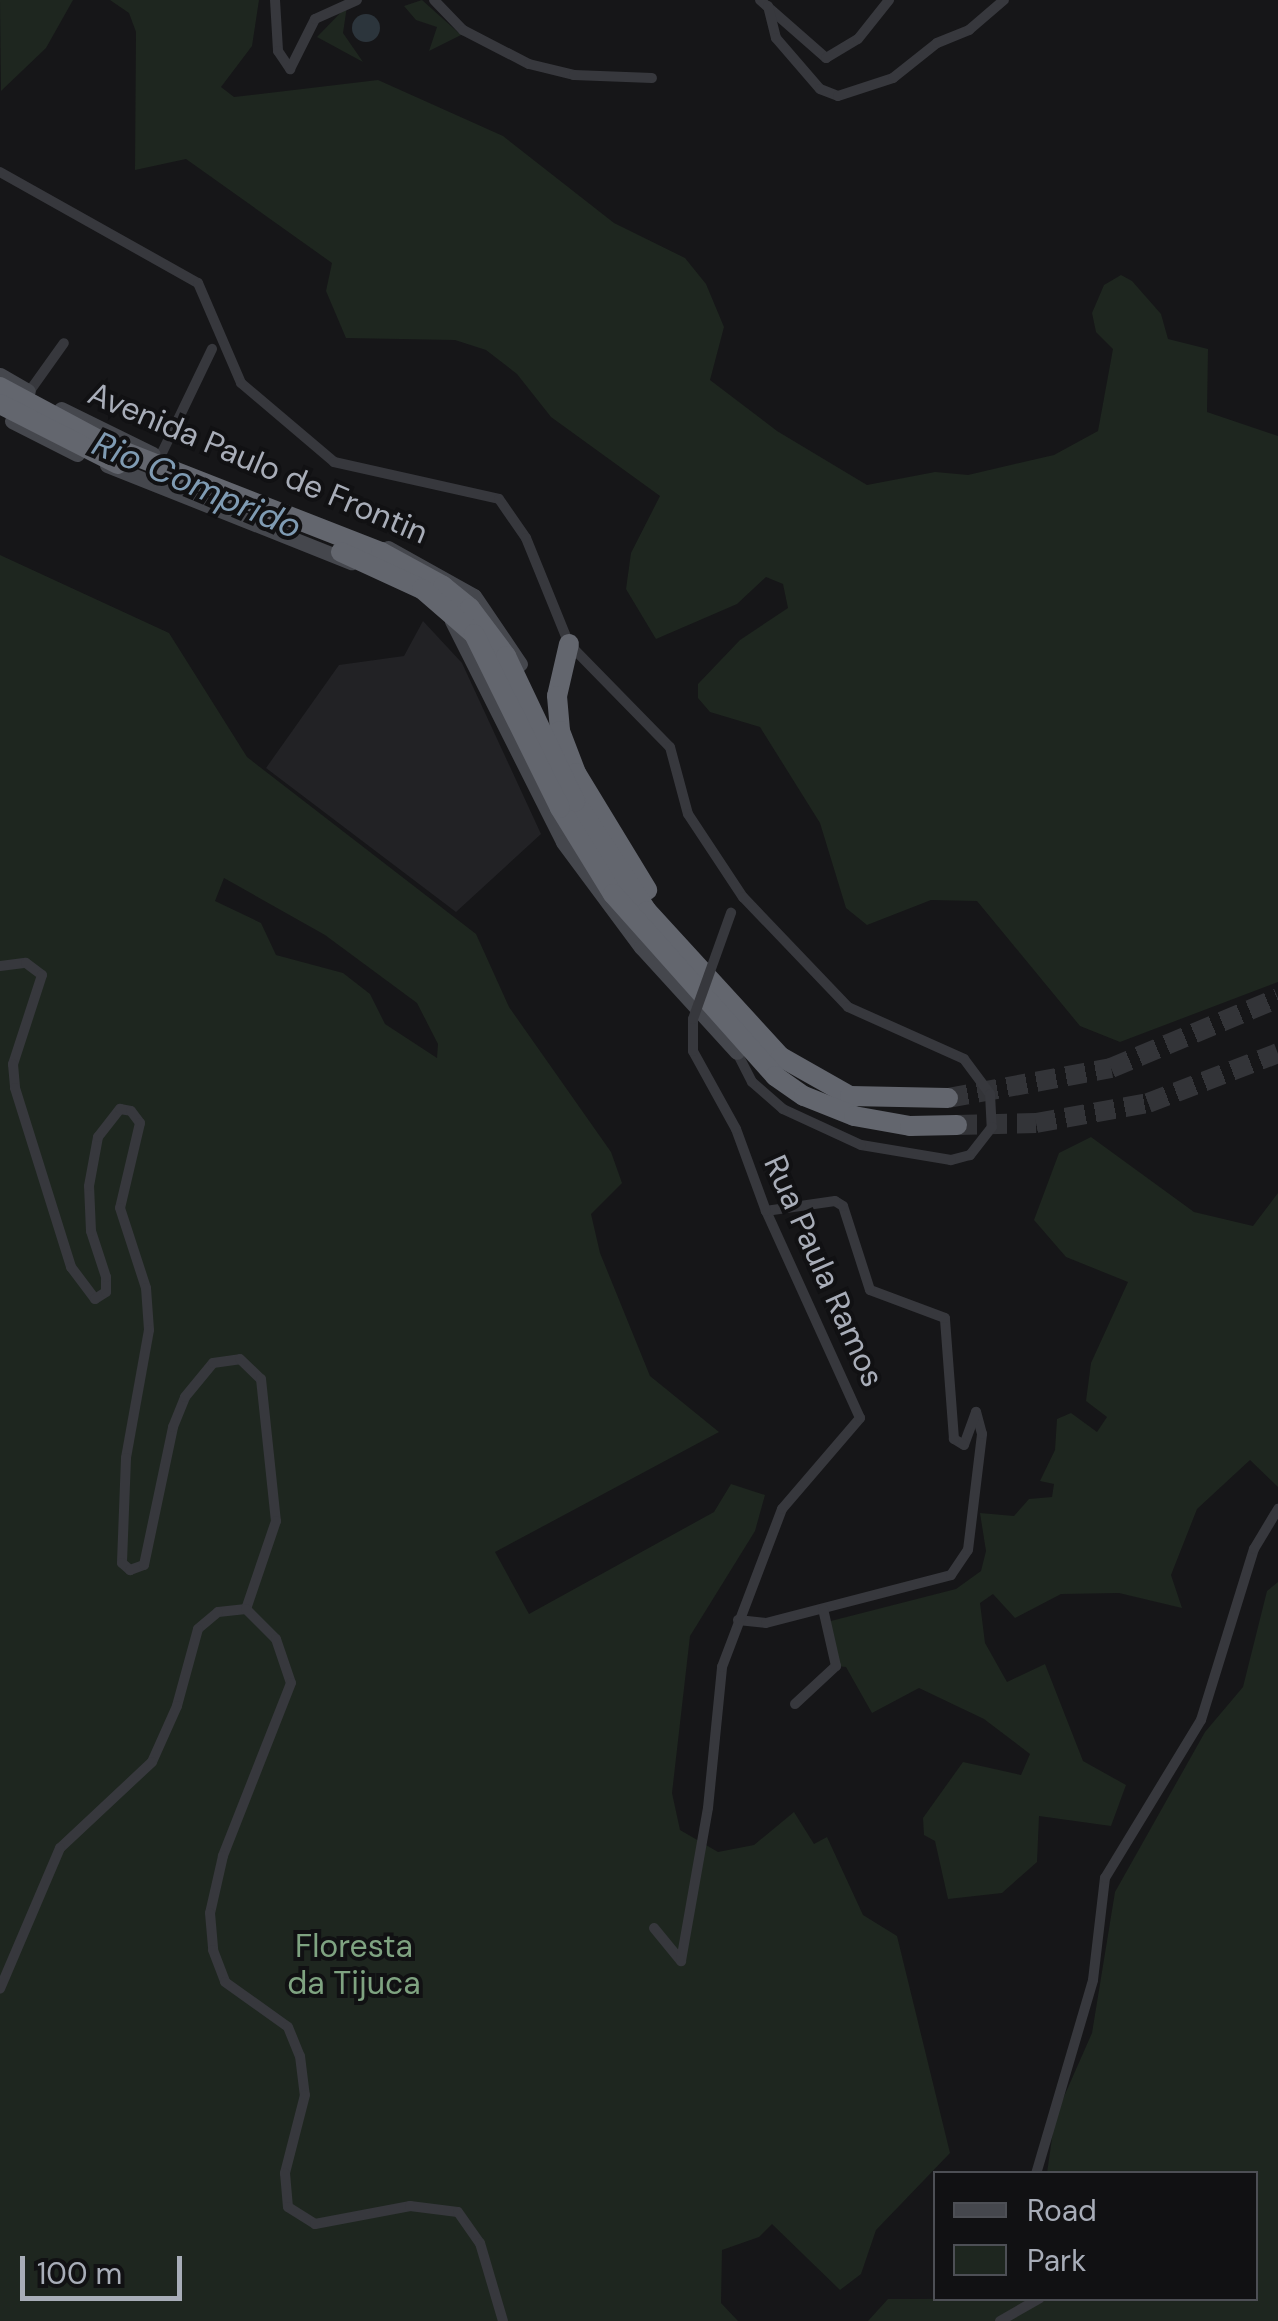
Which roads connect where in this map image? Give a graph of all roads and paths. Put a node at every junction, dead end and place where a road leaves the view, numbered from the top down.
1 (275, 0) edge
2 (358, 0) edge
3 (434, 0) edge
4 (889, 0) edge
5 (1004, 0) edge
6 (764, 3) edge
7 (652, 78) dead end
8 (0, 172) edge
9 (64, 343) dead end
10 (212, 349) dead end
11 (0, 375) edge
12 (0, 387) edge
13 (29, 392) junction
14 (0, 404) edge
15 (0, 414) edge
16 (160, 457) junction
17 (149, 482) junction
18 (569, 644) junction
19 (565, 773) junction
20 (538, 786) junction
21 (568, 805) junction
22 (647, 890) junction
23 (743, 896) junction
24 (0, 966) edge
25 (737, 1052) junction
26 (797, 1069) junction
27 (948, 1098) tunnel mouth
28 (881, 1122) junction
29 (956, 1126) tunnel mouth
30 (766, 1211) junction
31 (1278, 1509) edge
32 (246, 1609) junction
33 (823, 1609) junction
34 (738, 1620) junction
35 (795, 1704) dead end
36 (654, 1928) dead end
37 (0, 1989) edge
38 (1037, 2171) edge
39 (1035, 2301) edge
40 (503, 2321) edge
41 (1000, 2321) edge

1 - 2 street
3 - 7 street
4 - 6 street
5 - 6 street
8 - 18 street
9 - 13 street
10 - 16 street
11 - 13 main road, Avenida Paulo de Frontin
12 - 21 highway, bridge
13 - 16 main road, Avenida Paulo de Frontin
14 - 21 highway, bridge
15 - 17 main road, Avenida Paulo de Frontin
16 - 17 main road, bridge
16 - 19 main road, Avenida Paulo de Frontin
17 - 20 main road, Avenida Paulo de Frontin
18 - 22 highway
18 - 23 street
19 - 20 main road, bridge
19 - 22 highway
20 - 25 main road, Avenida Paulo de Frontin
21 - 26 highway
21 - 28 highway
22 - 26 highway
23 - 25 street
23 - 30 street, Rua Paula Ramos, bridge
24 - 32 street
25 - 28 highway
26 - 27 highway
28 - 29 highway
30 - 33 street
30 - 34 street, Rua Paula Ramos
31 - 38 street
32 - 37 street
32 - 40 street
33 - 34 street
33 - 35 street
34 - 36 street, Rua Paula Ramos
39 - 41 street

